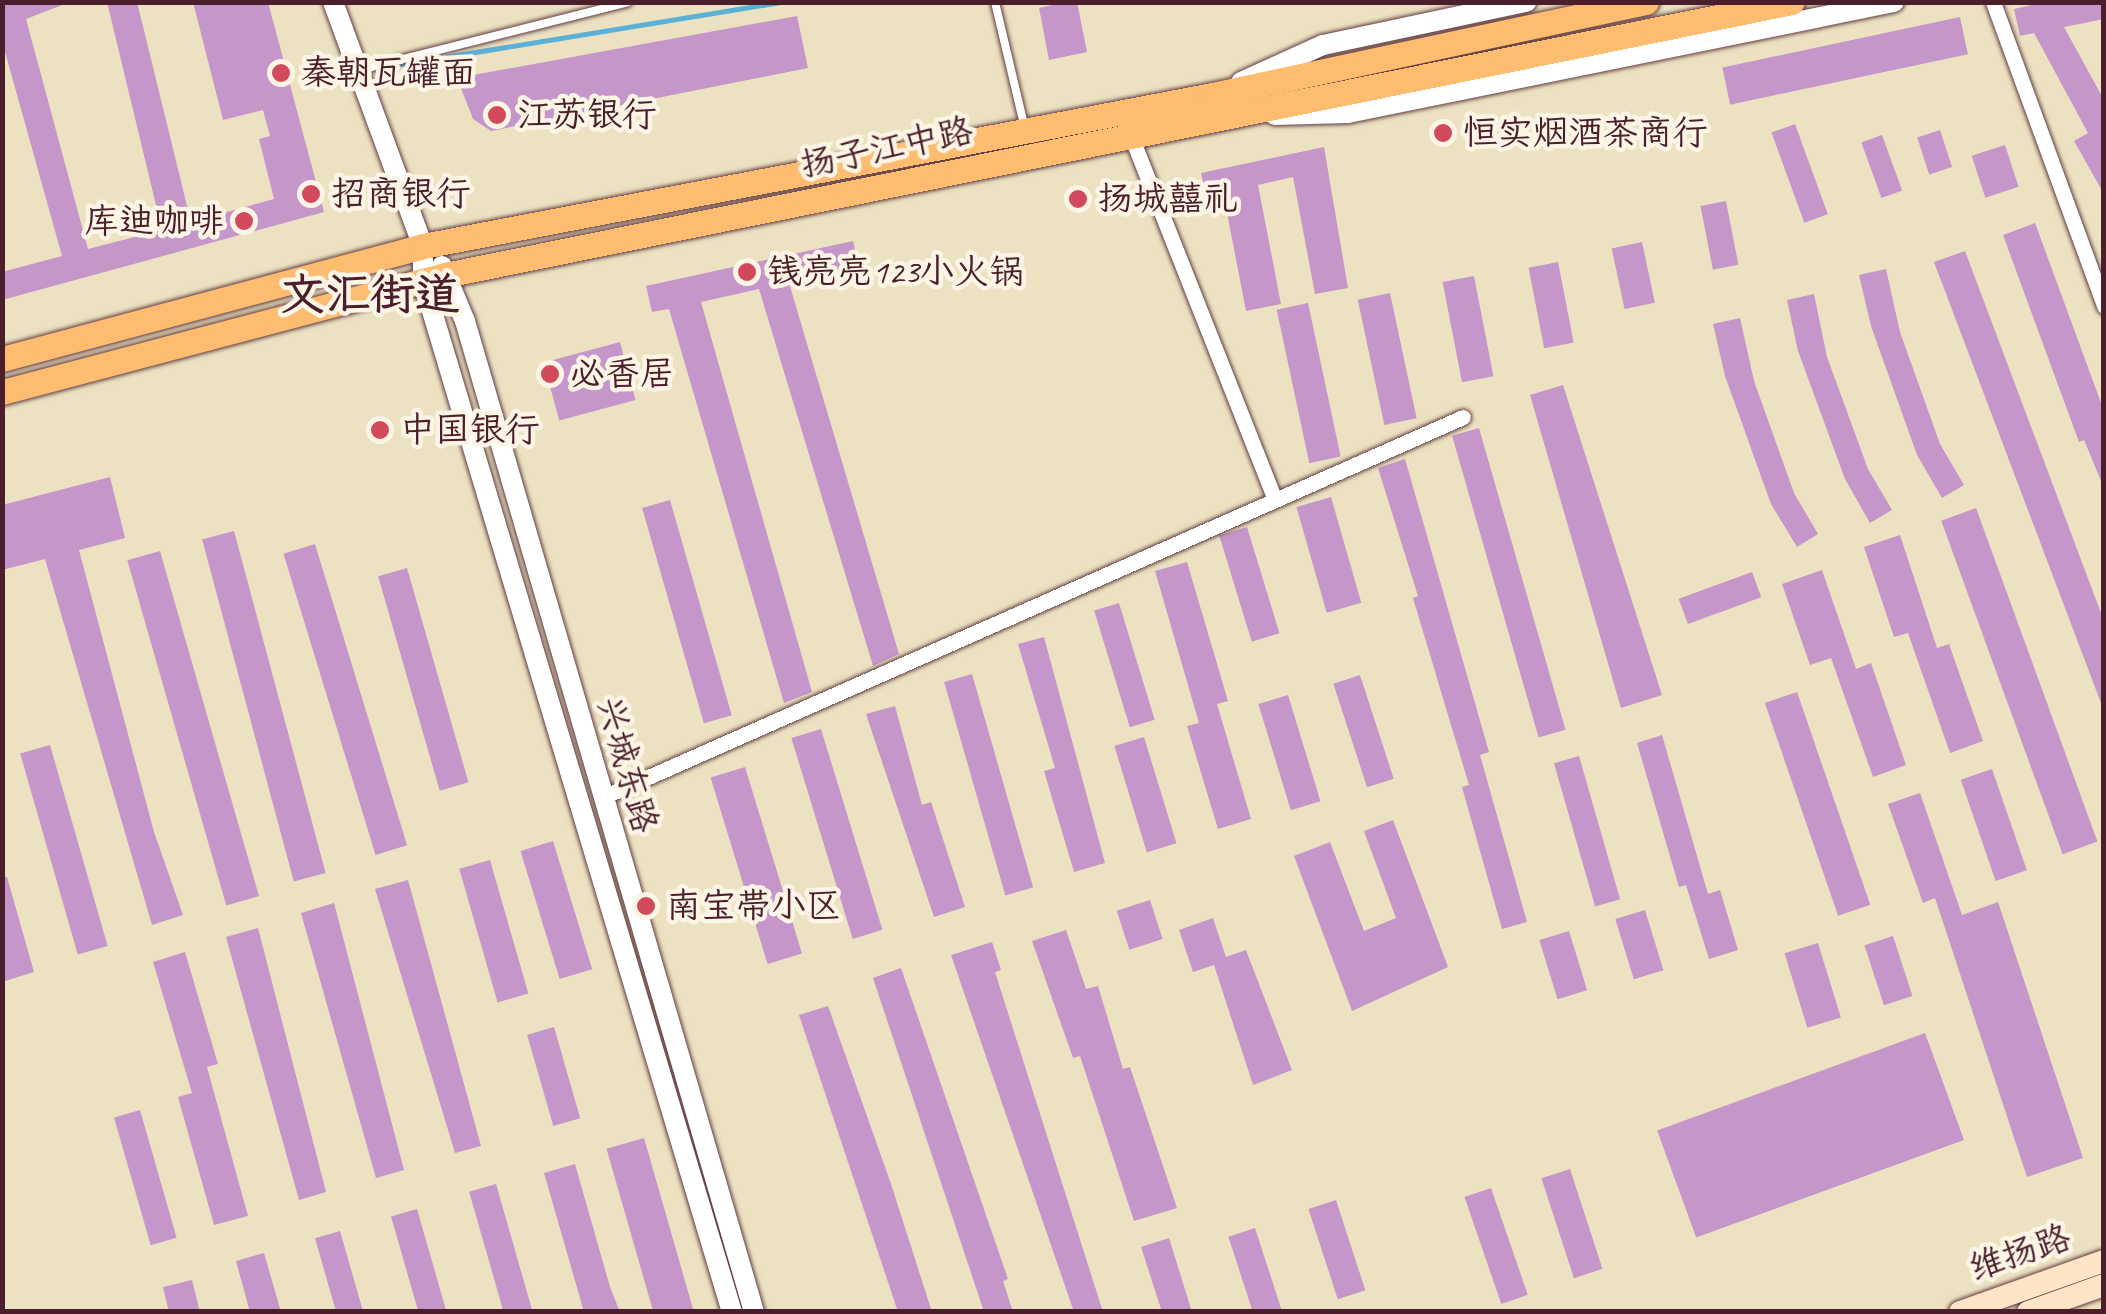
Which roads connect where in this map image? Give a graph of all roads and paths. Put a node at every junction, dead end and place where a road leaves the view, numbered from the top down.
1 (332, 2) edge
2 (628, 2) edge
3 (996, 2) edge
4 (1526, 2) edge
5 (1646, 2) edge
6 (1792, 2) edge
7 (1894, 2) edge
8 (1994, 2) edge
9 (358, 70) junction
10 (1215, 106) junction
11 (1128, 121) junction
12 (1025, 130) junction
13 (423, 246) junction
14 (450, 274) junction
15 (423, 281) junction
16 (2104, 306) edge
17 (2, 359) edge
18 (2, 392) edge
19 (1464, 417) dead end
20 (1275, 499) junction
21 (602, 798) junction
22 (2104, 1262) edge
23 (2104, 1285) edge
24 (732, 1312) edge
25 (754, 1312) edge
26 (1960, 1312) edge
27 (2028, 1312) edge

1 - 9 street, 兴城东路
2 - 9 lane
3 - 12 lane
4 - 10 street
5 - 10 main road, 扬子江中路
6 - 10 main road, 扬子江中路
7 - 10 street
8 - 16 street
9 - 13 street, 兴城东路
10 - 11 main road, 扬子江中路
11 - 12 main road, 扬子江中路
11 - 14 main road, 扬子江中路
11 - 20 street
12 - 13 main road, 扬子江中路
13 - 14 street, 兴城东路
13 - 15 street, 兴城东路
13 - 17 main road, 扬子江中路
14 - 15 main road, 扬子江中路
14 - 21 street, 兴城东路
15 - 18 main road, 扬子江中路
15 - 24 street, 兴城东路
19 - 20 street
20 - 21 street
21 - 25 street, 兴城东路
22 - 26 main road, 维扬路
23 - 27 main road, 维扬路

